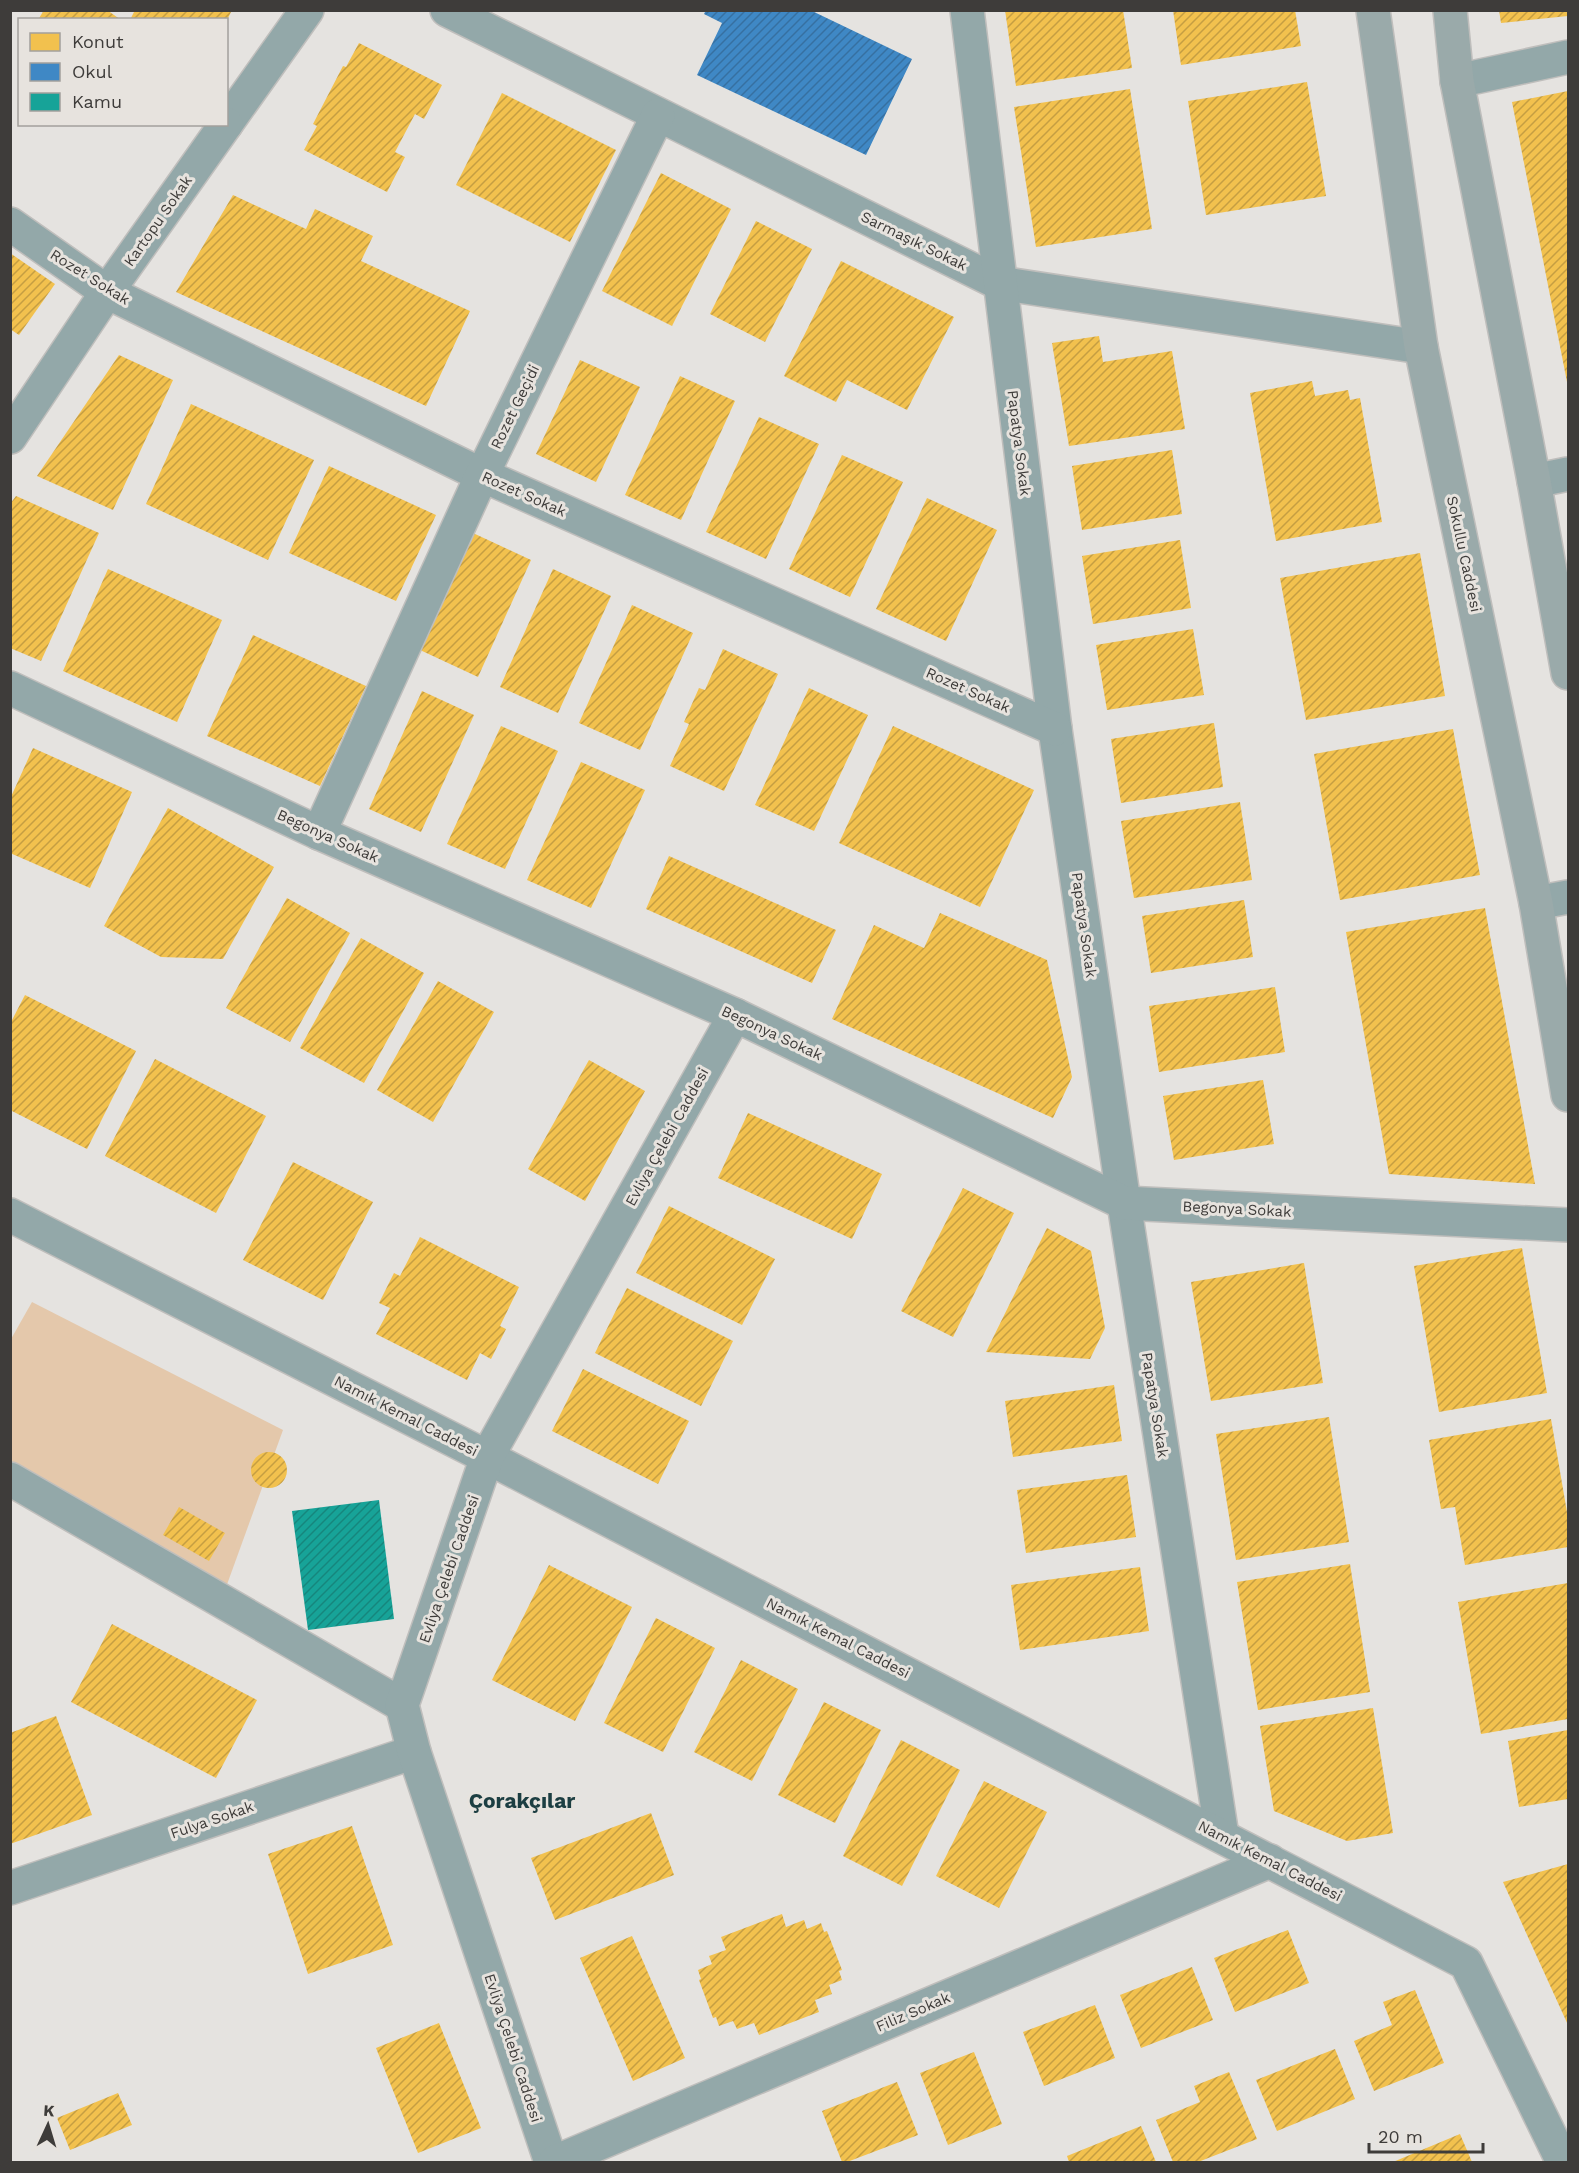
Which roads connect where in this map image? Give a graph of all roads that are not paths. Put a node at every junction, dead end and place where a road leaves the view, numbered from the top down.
1 (307, 10) edge
2 (447, 10) edge
3 (967, 10) edge
4 (1373, 10) edge
5 (1450, 10) edge
6 (1569, 57) edge
7 (1457, 81) junction
8 (658, 115) junction
9 (228, 121) edge
10 (225, 126) edge
11 (10, 224) edge
12 (999, 283) junction
13 (107, 292) junction
14 (1421, 347) junction
15 (10, 437) edge
16 (1569, 474) edge
17 (482, 475) junction
18 (1534, 481) junction
19 (1569, 673) edge
20 (10, 688) edge
21 (1055, 729) junction
22 (319, 833) junction
23 (1569, 897) edge
24 (1536, 903) junction
25 (735, 1015) junction
26 (1569, 1095) edge
27 (1124, 1203) junction
28 (1569, 1225) edge
29 (14, 1227) edge
30 (487, 1457) junction
31 (10, 1479) edge
32 (402, 1705) junction
33 (414, 1752) junction
34 (1222, 1836) junction
35 (1270, 1861) junction
36 (10, 1888) edge
37 (553, 2163) edge
38 (1563, 2163) edge

1 - 9 street, Kartopu Sokak
2 - 8 street, Sarmaşık Sokak
3 - 12 street, Papatya Sokak
4 - 14 main road, Sokullu Caddesi
5 - 7 main road
6 - 7 street
7 - 18 main road
8 - 12 street, Sarmaşık Sokak
8 - 17 street, Rozet Geçidi
10 - 13 street, Kartopu Sokak
11 - 13 street, Rozet Sokak
12 - 14 street, Sarmaşık Sokak
12 - 21 street, Papatya Sokak
13 - 15 street, Kartopu Sokak
13 - 17 street, Rozet Sokak
14 - 24 main road, Sokullu Caddesi
16 - 18 street
17 - 21 street, Rozet Sokak
17 - 22 street, Rozet Geçidi
18 - 19 main road
20 - 22 street, Begonya Sokak
21 - 27 street, Papatya Sokak
22 - 25 street, Begonya Sokak
23 - 24 street
24 - 26 main road, Sokullu Caddesi
25 - 27 street, Begonya Sokak
25 - 30 street, Evliya Çelebi Caddesi
27 - 28 street, Begonya Sokak
27 - 34 street, Papatya Sokak
29 - 30 street, Namık Kemal Caddesi
30 - 32 street, Evliya Çelebi Caddesi
30 - 34 street, Namık Kemal Caddesi
31 - 32 street
32 - 33 street, Evliya Çelebi Caddesi
33 - 36 street, Fulya Sokak
33 - 37 street, Evliya Çelebi Caddesi
34 - 35 street, Namık Kemal Caddesi
35 - 37 street, Filiz Sokak
35 - 38 street, Namık Kemal Caddesi

